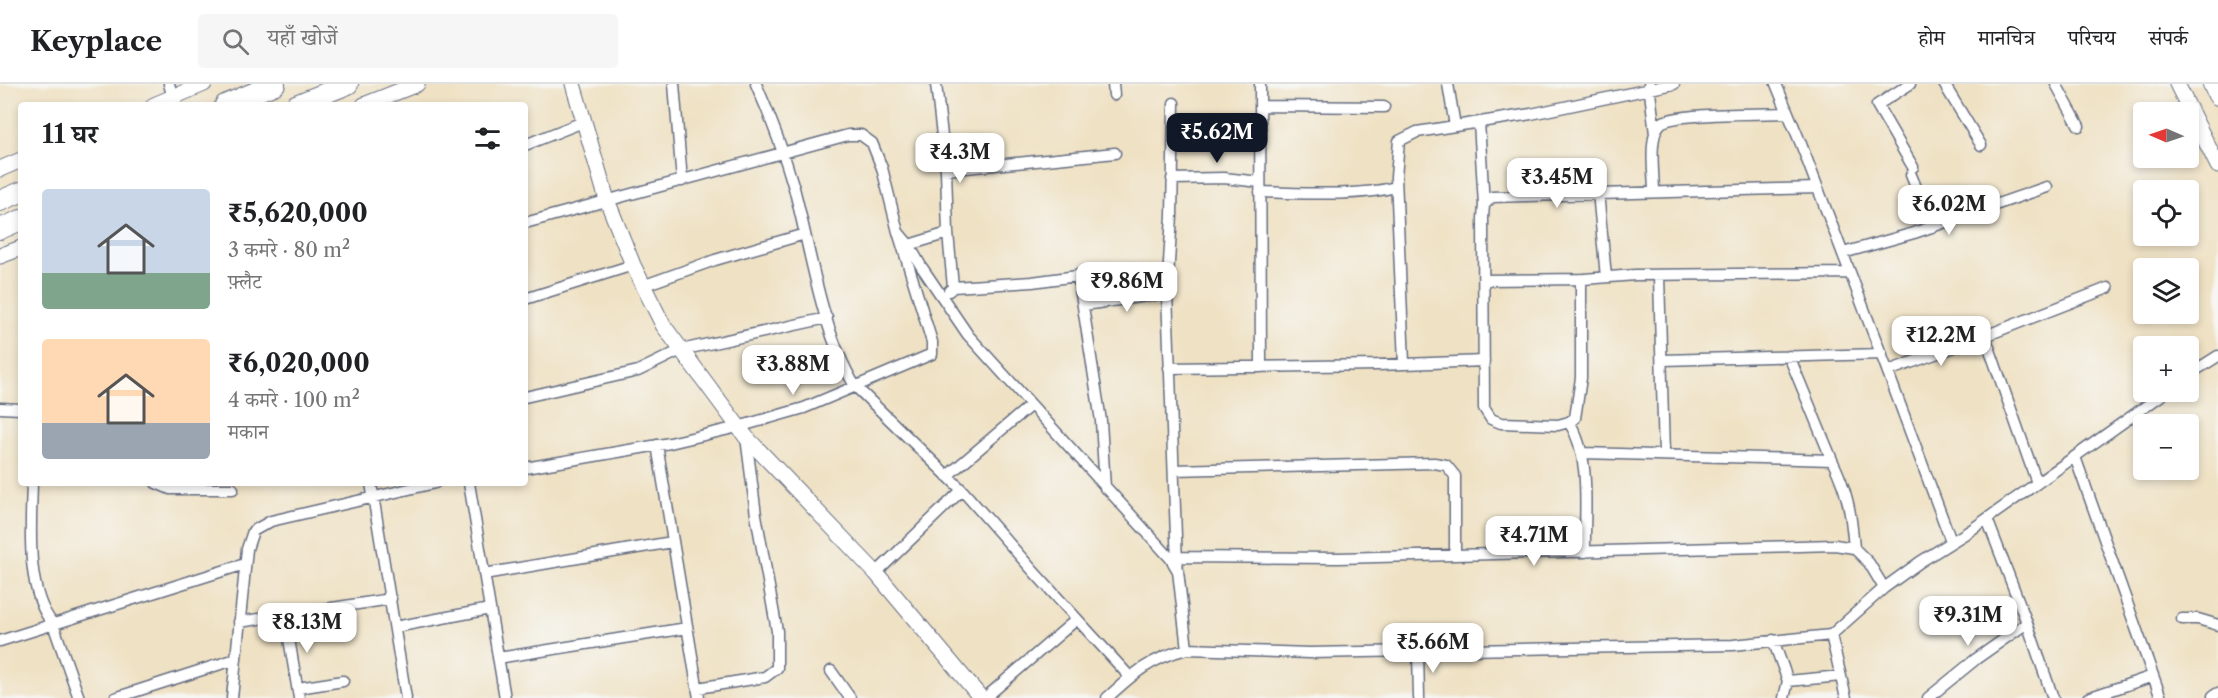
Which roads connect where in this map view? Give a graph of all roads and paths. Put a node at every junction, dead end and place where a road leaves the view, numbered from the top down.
1 (204, 84) edge
2 (275, 84) edge
3 (348, 84) edge
4 (417, 84) edge
5 (573, 84) edge
6 (674, 84) edge
7 (756, 84) edge
8 (936, 84) edge
9 (1260, 84) edge
10 (1448, 84) edge
11 (1674, 84) edge
12 (1776, 84) edge
13 (1910, 84) edge
14 (1944, 84) edge
15 (2056, 84) edge
16 (2176, 84) edge
17 (2213, 84) edge
18 (1650, 86) edge
19 (171, 91) edge
20 (2218, 95) edge
21 (158, 102) edge
22 (232, 102) edge
23 (303, 102) edge
24 (372, 102) edge
25 (1174, 104) dead end
26 (1260, 106) junction
27 (1384, 107) dead end
28 (1788, 113) junction
29 (583, 122) junction
30 (1479, 122) junction
31 (1455, 126) junction
32 (2079, 126) dead end
33 (1655, 134) junction
34 (528, 144) edge
35 (1981, 145) dead end
36 (782, 152) junction
37 (1115, 153) dead end
38 (18, 161) edge
39 (2218, 166) edge
40 (0, 169) edge
41 (946, 170) junction
42 (1172, 179) junction
43 (682, 181) junction
44 (1260, 187) junction
45 (1396, 187) junction
46 (2047, 187) dead end
47 (1818, 188) junction
48 (1598, 192) junction
49 (1654, 192) junction
50 (18, 193) edge
51 (607, 200) junction
52 (0, 201) edge
53 (1484, 205) junction
54 (18, 221) edge
55 (528, 222) edge
56 (1932, 227) junction
57 (0, 229) edge
58 (898, 232) junction
59 (948, 232) junction
60 (806, 234) junction
61 (909, 245) junction
62 (18, 249) edge
63 (1843, 253) junction
64 (0, 256) edge
65 (633, 265) junction
66 (1122, 270) dead end
67 (1850, 273) junction
68 (1078, 275) junction
69 (1659, 276) junction
70 (1606, 277) junction
71 (1581, 279) junction
72 (1484, 280) junction
73 (642, 286) junction
74 (953, 287) junction
75 (2108, 288) dead end
76 (1167, 293) junction
77 (528, 297) edge
78 (942, 298) junction
79 (1084, 305) junction
80 (827, 318) junction
81 (1985, 336) junction
82 (681, 350) junction
83 (1882, 354) junction
84 (1789, 356) junction
85 (2218, 356) edge
86 (1663, 360) junction
87 (1484, 361) junction
88 (1404, 363) junction
89 (1261, 367) junction
90 (1169, 368) junction
91 (2199, 368) edge
92 (1888, 371) junction
93 (855, 386) junction
94 (528, 397) edge
95 (2152, 402) edge
96 (1030, 405) junction
97 (0, 408) edge
98 (18, 409) edge
99 (1569, 422) junction
100 (742, 432) junction
101 (657, 445) junction
102 (1583, 453) junction
103 (1664, 455) junction
104 (2075, 457) junction
105 (1832, 460) junction
106 (528, 467) edge
107 (1174, 470) junction
108 (947, 476) junction
109 (2037, 483) junction
110 (32, 486) edge
111 (163, 486) edge
112 (371, 486) edge
113 (422, 486) edge
114 (469, 486) edge
115 (1105, 488) junction
116 (233, 489) dead end
117 (962, 489) junction
118 (372, 498) junction
119 (1987, 519) junction
120 (1951, 541) junction
121 (672, 542) junction
122 (1854, 548) junction
123 (1585, 552) junction
124 (1455, 554) junction
125 (1177, 558) junction
126 (245, 564) junction
127 (1178, 571) junction
128 (876, 573) junction
129 (484, 574) junction
130 (1884, 588) junction
131 (391, 599) junction
132 (489, 609) junction
133 (285, 615) junction
134 (2182, 619) dead end
135 (1077, 620) junction
136 (239, 622) junction
137 (2027, 623) junction
138 (53, 624) junction
139 (2218, 625) edge
140 (395, 627) junction
141 (687, 628) junction
142 (1831, 634) junction
143 (1773, 640) junction
144 (0, 641) edge
145 (1187, 649) junction
146 (1418, 651) junction
147 (498, 658) junction
148 (236, 659) junction
149 (831, 671) dead end
150 (1841, 676) junction
151 (2153, 676) junction
152 (1130, 677) junction
153 (343, 681) dead end
154 (1788, 681) junction
155 (298, 693) edge
156 (699, 693) edge
157 (1943, 693) edge
158 (79, 698) edge
159 (116, 698) edge
160 (232, 698) edge
161 (406, 698) edge
162 (505, 698) edge
163 (850, 698) edge
164 (983, 698) edge
165 (1107, 698) edge
166 (1419, 698) edge
167 (1784, 698) edge
168 (1846, 698) edge
169 (1928, 698) edge
170 (2054, 698) edge
171 (2088, 698) edge
172 (2161, 698) edge

1 - 19 street
2 - 22 highway
3 - 23 highway
4 - 24 street
5 - 29 street
6 - 43 street
7 - 36 street
8 - 41 street
9 - 26 street
10 - 31 street
11 - 18 street
12 - 28 street
13 - 56 street
14 - 35 street
15 - 32 street
16 - 39 street
17 - 20 highway
18 - 30 street
18 - 33 street
19 - 21 street
25 - 42 street
26 - 27 street
26 - 44 street
28 - 33 street
28 - 47 street
29 - 34 street
29 - 51 street
30 - 31 street
30 - 53 street
31 - 45 street
33 - 49 street
36 - 43 street
36 - 58 street
36 - 60 street
37 - 41 street
38 - 40 street
41 - 59 street
42 - 44 street
42 - 76 street
43 - 51 street
44 - 45 street
44 - 89 street
45 - 88 street
46 - 56 street
47 - 49 street
47 - 63 street
48 - 49 street
48 - 53 street
48 - 70 street
50 - 52 highway
51 - 55 street
51 - 65 street
53 - 72 street
54 - 57 highway
56 - 63 street
58 - 61 street
58 - 93 street
59 - 61 street
59 - 74 street
60 - 73 street
60 - 80 street
61 - 78 street
62 - 64 street
63 - 67 street
65 - 73 street
65 - 77 street
66 - 68 street
67 - 69 street
67 - 83 street
68 - 74 street
68 - 79 street
69 - 70 street
69 - 86 street
70 - 71 street
71 - 72 street
71 - 99 street
72 - 87 street
73 - 82 street
74 - 78 street
75 - 81 street
76 - 79 street
76 - 90 street
78 - 96 street
79 - 115 street
80 - 82 street
80 - 93 street
81 - 92 street
81 - 109 street
82 - 94 street
82 - 100 street
83 - 84 street
83 - 92 street
84 - 86 street
84 - 105 street
85 - 91 street
86 - 103 street
87 - 88 street
87 - 99 street
88 - 89 street
89 - 90 street
90 - 107 street
92 - 120 street
93 - 100 street
93 - 108 street
95 - 104 street
96 - 108 street
96 - 115 street
97 - 98 street
99 - 102 street
100 - 101 street
100 - 128 street
100 - 156 street
101 - 106 street
101 - 121 street
102 - 103 street
102 - 123 street
103 - 105 street
104 - 109 street
104 - 151 street
105 - 122 street
107 - 124 street
107 - 125 street
108 - 117 street
109 - 119 street
110 - 138 street
111 - 116 street
112 - 118 street
113 - 118 street
114 - 129 street
115 - 127 street
117 - 128 street
117 - 135 street
118 - 126 street
118 - 131 street
119 - 120 street
119 - 137 street
120 - 130 street
121 - 129 street
121 - 141 street
122 - 123 street
122 - 130 street
123 - 124 street
124 - 125 street
125 - 127 street
126 - 136 street
126 - 138 street
127 - 145 street
128 - 164 street
129 - 132 street
130 - 142 street
131 - 133 street
131 - 140 street
132 - 140 street
132 - 147 street
133 - 136 street
133 - 155 street
134 - 139 street
135 - 152 street
135 - 164 street
136 - 148 street
137 - 157 street
137 - 170 street
138 - 144 street
138 - 158 street
140 - 161 street
141 - 147 street
141 - 156 street
142 - 143 street
142 - 150 street
143 - 146 street
143 - 154 street
145 - 146 street
145 - 152 street
146 - 166 street
147 - 162 street
148 - 159 street
148 - 160 street
149 - 163 street
150 - 154 street
150 - 168 street
151 - 171 street
151 - 172 street
152 - 165 street
153 - 155 street
154 - 167 street
157 - 169 street

